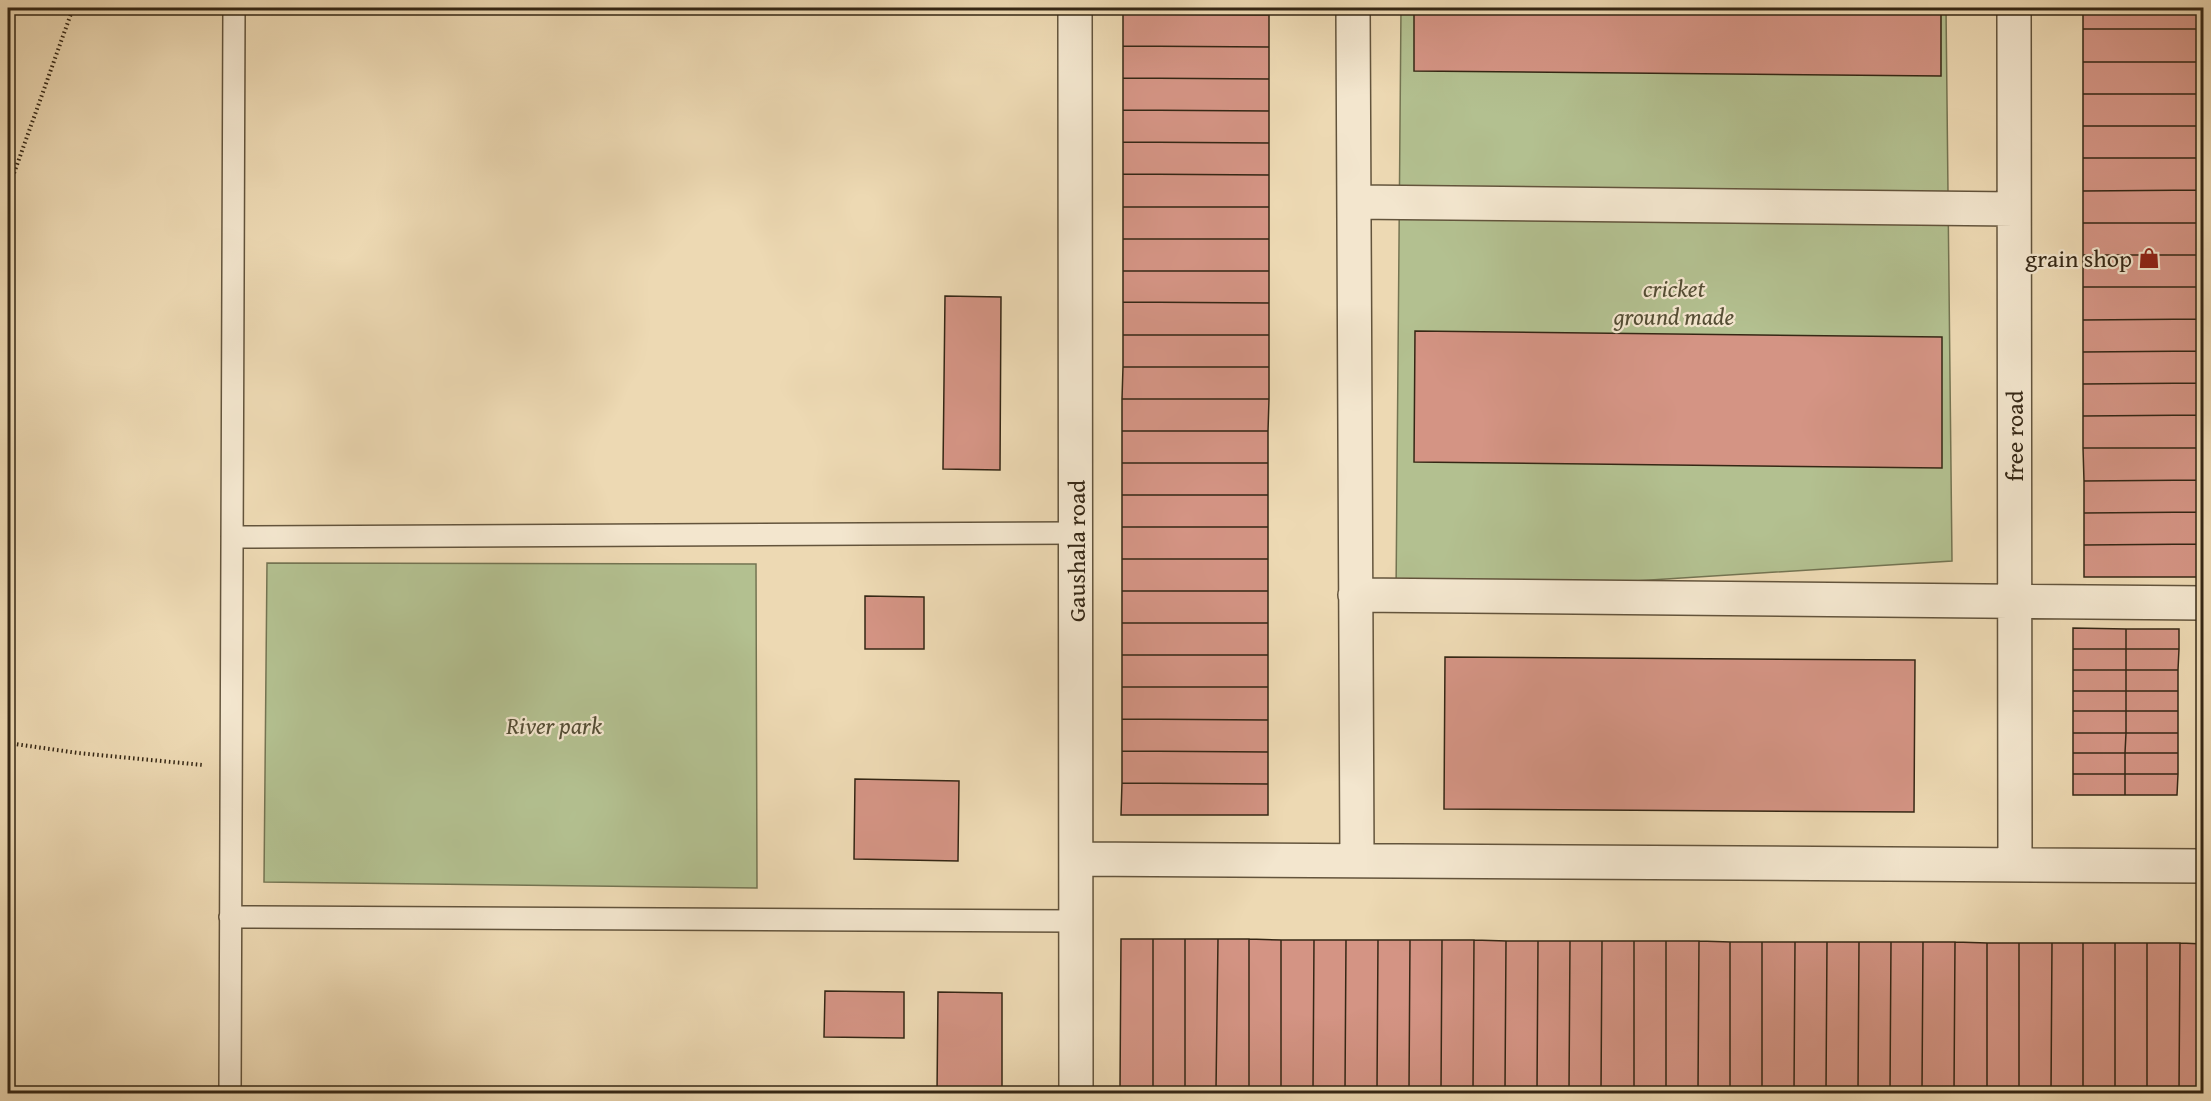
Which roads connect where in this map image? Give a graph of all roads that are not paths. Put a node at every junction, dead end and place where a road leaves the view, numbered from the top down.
1 (234, 8) edge
2 (1075, 8) edge
3 (1353, 8) edge
4 (2014, 8) edge
5 (1354, 202) junction
6 (2014, 209) junction
7 (1076, 533) junction
8 (232, 537) junction
9 (1356, 595) junction
10 (2015, 602) junction
11 (2204, 603) edge
12 (1076, 859) junction
13 (1357, 860) junction
14 (2015, 865) junction
15 (2204, 866) edge
16 (230, 917) junction
17 (1076, 921) junction
18 (230, 1094) edge
19 (1076, 1094) edge

1 - 8 lane
2 - 7 street, Gaushala road
3 - 5 street
4 - 6 street, free road
5 - 6 street
5 - 9 street
6 - 10 street, free road
7 - 8 lane
7 - 12 street, Gaushala road
8 - 16 lane
9 - 10 street
9 - 13 street
10 - 11 street
10 - 14 street, free road
12 - 13 street
12 - 17 street, Gaushala road
13 - 14 street
14 - 15 street
16 - 17 lane
16 - 18 lane
17 - 19 street, Gaushala road

